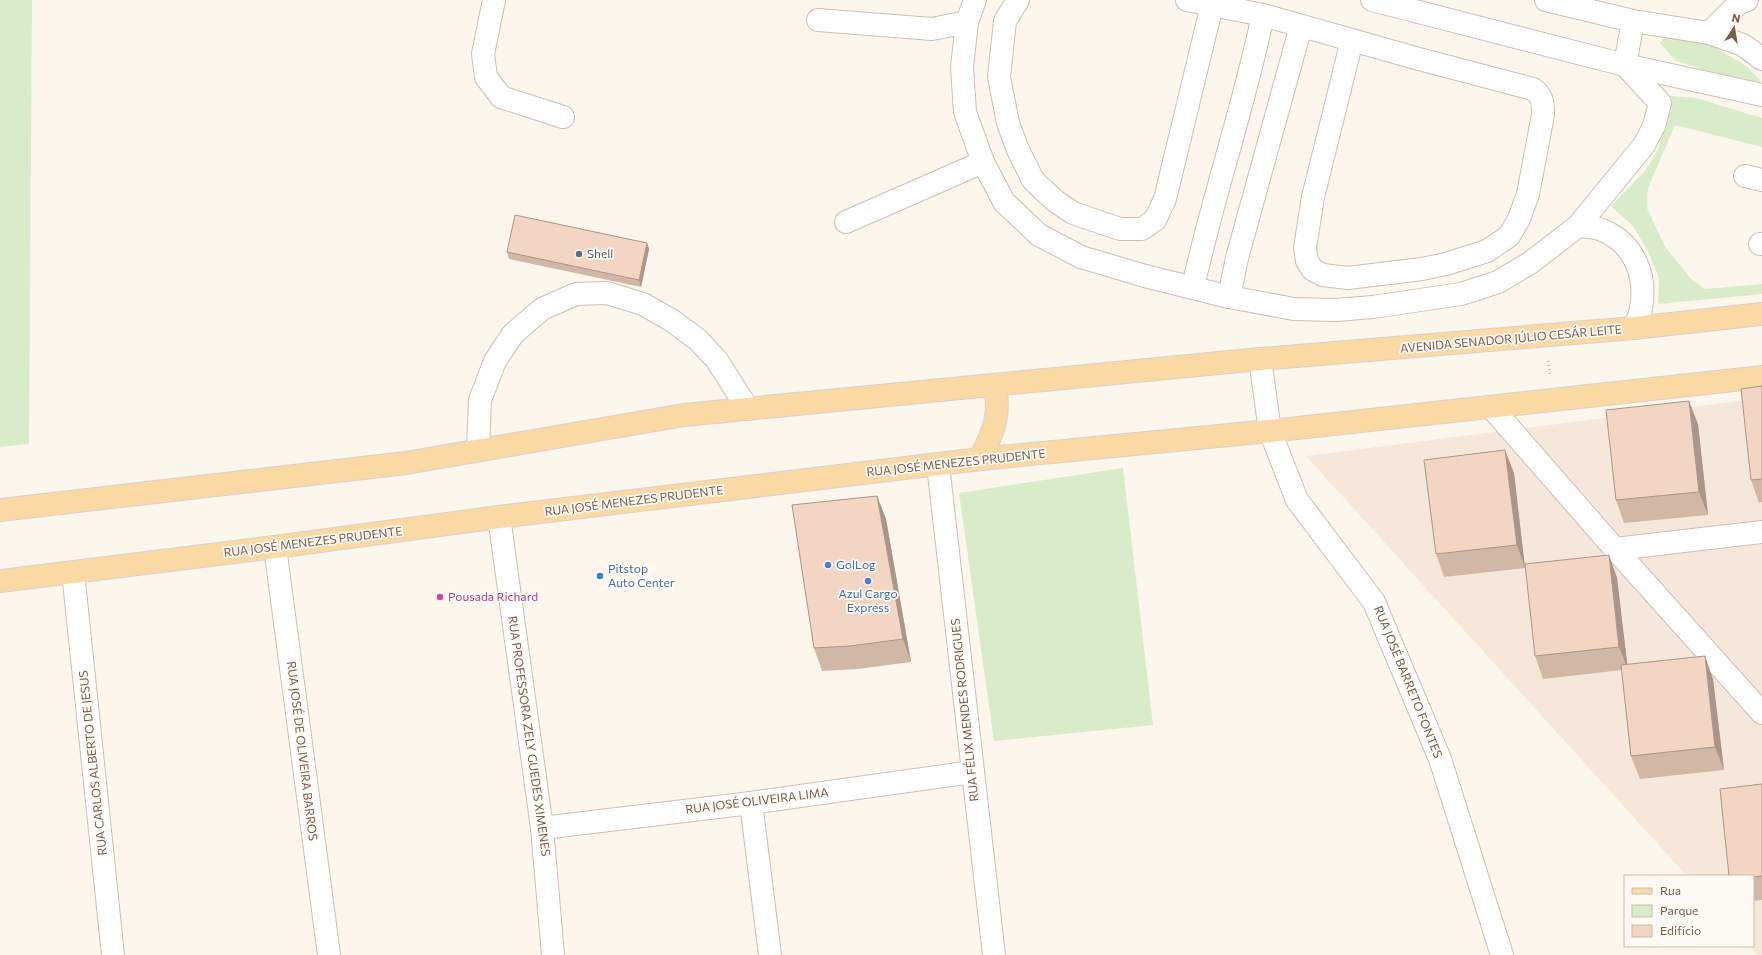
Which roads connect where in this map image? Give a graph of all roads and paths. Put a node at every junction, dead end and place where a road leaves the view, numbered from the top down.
1 (494, 0) edge
2 (975, 0) edge
3 (1018, 0) edge
4 (1187, 0) edge
5 (1372, 0) edge
6 (1546, 0) edge
7 (1747, 0) edge
8 (1212, 5) junction
9 (1263, 15) junction
10 (818, 20) dead end
11 (1634, 21) junction
12 (968, 22) junction
13 (1301, 26) junction
14 (1709, 33) junction
15 (1352, 40) junction
16 (1762, 59) edge
17 (1625, 65) junction
18 (1762, 95) edge
19 (562, 117) dead end
20 (983, 162) junction
21 (846, 222) dead end
22 (1578, 226) junction
23 (1193, 287) junction
24 (1229, 297) junction
25 (1762, 314) edge
26 (1634, 328) junction
27 (1546, 336) junction
28 (1260, 359) junction
29 (1762, 376) edge
30 (995, 385) junction
31 (1552, 400) junction
32 (1491, 407) junction
33 (748, 409) junction
34 (1270, 431) junction
35 (478, 449) junction
36 (980, 459) junction
37 (938, 465) junction
38 (0, 510) edge
39 (499, 517) junction
40 (1762, 532) edge
41 (275, 547) junction
42 (1615, 549) junction
43 (73, 572) junction
44 (0, 581) edge
45 (1762, 713) edge
46 (972, 772) junction
47 (751, 803) junction
48 (542, 828) junction
49 (113, 955) edge
50 (329, 955) edge
51 (553, 955) edge
52 (770, 955) edge
53 (994, 955) edge
54 (1502, 955) edge

1 - 19 street
2 - 12 street
3 - 8 street
4 - 8 street
5 - 17 street
6 - 11 street
7 - 14 street
8 - 9 street
9 - 13 street
9 - 23 street
10 - 12 street
11 - 14 street
11 - 17 street
12 - 20 street
13 - 15 street
13 - 24 street
14 - 16 street
15 - 15 street
17 - 18 street
17 - 22 street
20 - 21 street
20 - 23 street
22 - 24 street
22 - 26 street
23 - 24 street
25 - 26 main road, AVENIDA SENADOR JÚLIO CESÁR LEITE
26 - 27 main road, AVENIDA SENADOR JÚLIO CESÁR LEITE
27 - 28 main road, AVENIDA SENADOR JÚLIO CESÁR LEITE
27 - 31 path
28 - 30 main road
28 - 34 street, RUA JOSÉ BARRETO FONTES
29 - 31 main road
30 - 33 main road
30 - 36 main road
31 - 32 main road
32 - 34 main road
32 - 42 street
33 - 35 main road
33 - 35 street
34 - 36 main road, RUA JOSÉ MENEZES PRUDENTE
34 - 54 street, RUA JOSÉ BARRETO FONTES
35 - 38 main road
36 - 37 main road, RUA JOSÉ MENEZES PRUDENTE
37 - 39 main road, RUA JOSÉ MENEZES PRUDENTE
37 - 46 street, RUA FÉLIX MENDES RODRIGUES
39 - 41 main road, RUA JOSÉ MENEZES PRUDENTE
39 - 48 street, RUA PROFESSORA ZELY GUEDES XIMENES
40 - 42 street
41 - 43 main road, RUA JOSÉ MENEZES PRUDENTE
41 - 50 street, RUA JOSÉ DE OLIVEIRA BARROS
42 - 45 street
43 - 44 main road, RUA JOSÉ MENEZES PRUDENTE
43 - 49 street, RUA CARLOS ALBERTO DE JESUS
46 - 47 street, RUA JOSÉ OLIVEIRA LIMA
46 - 53 street, RUA FÉLIX MENDES RODRIGUES
47 - 48 street, RUA JOSÉ OLIVEIRA LIMA
47 - 52 street
48 - 51 street, RUA PROFESSORA ZELY GUEDES XIMENES

